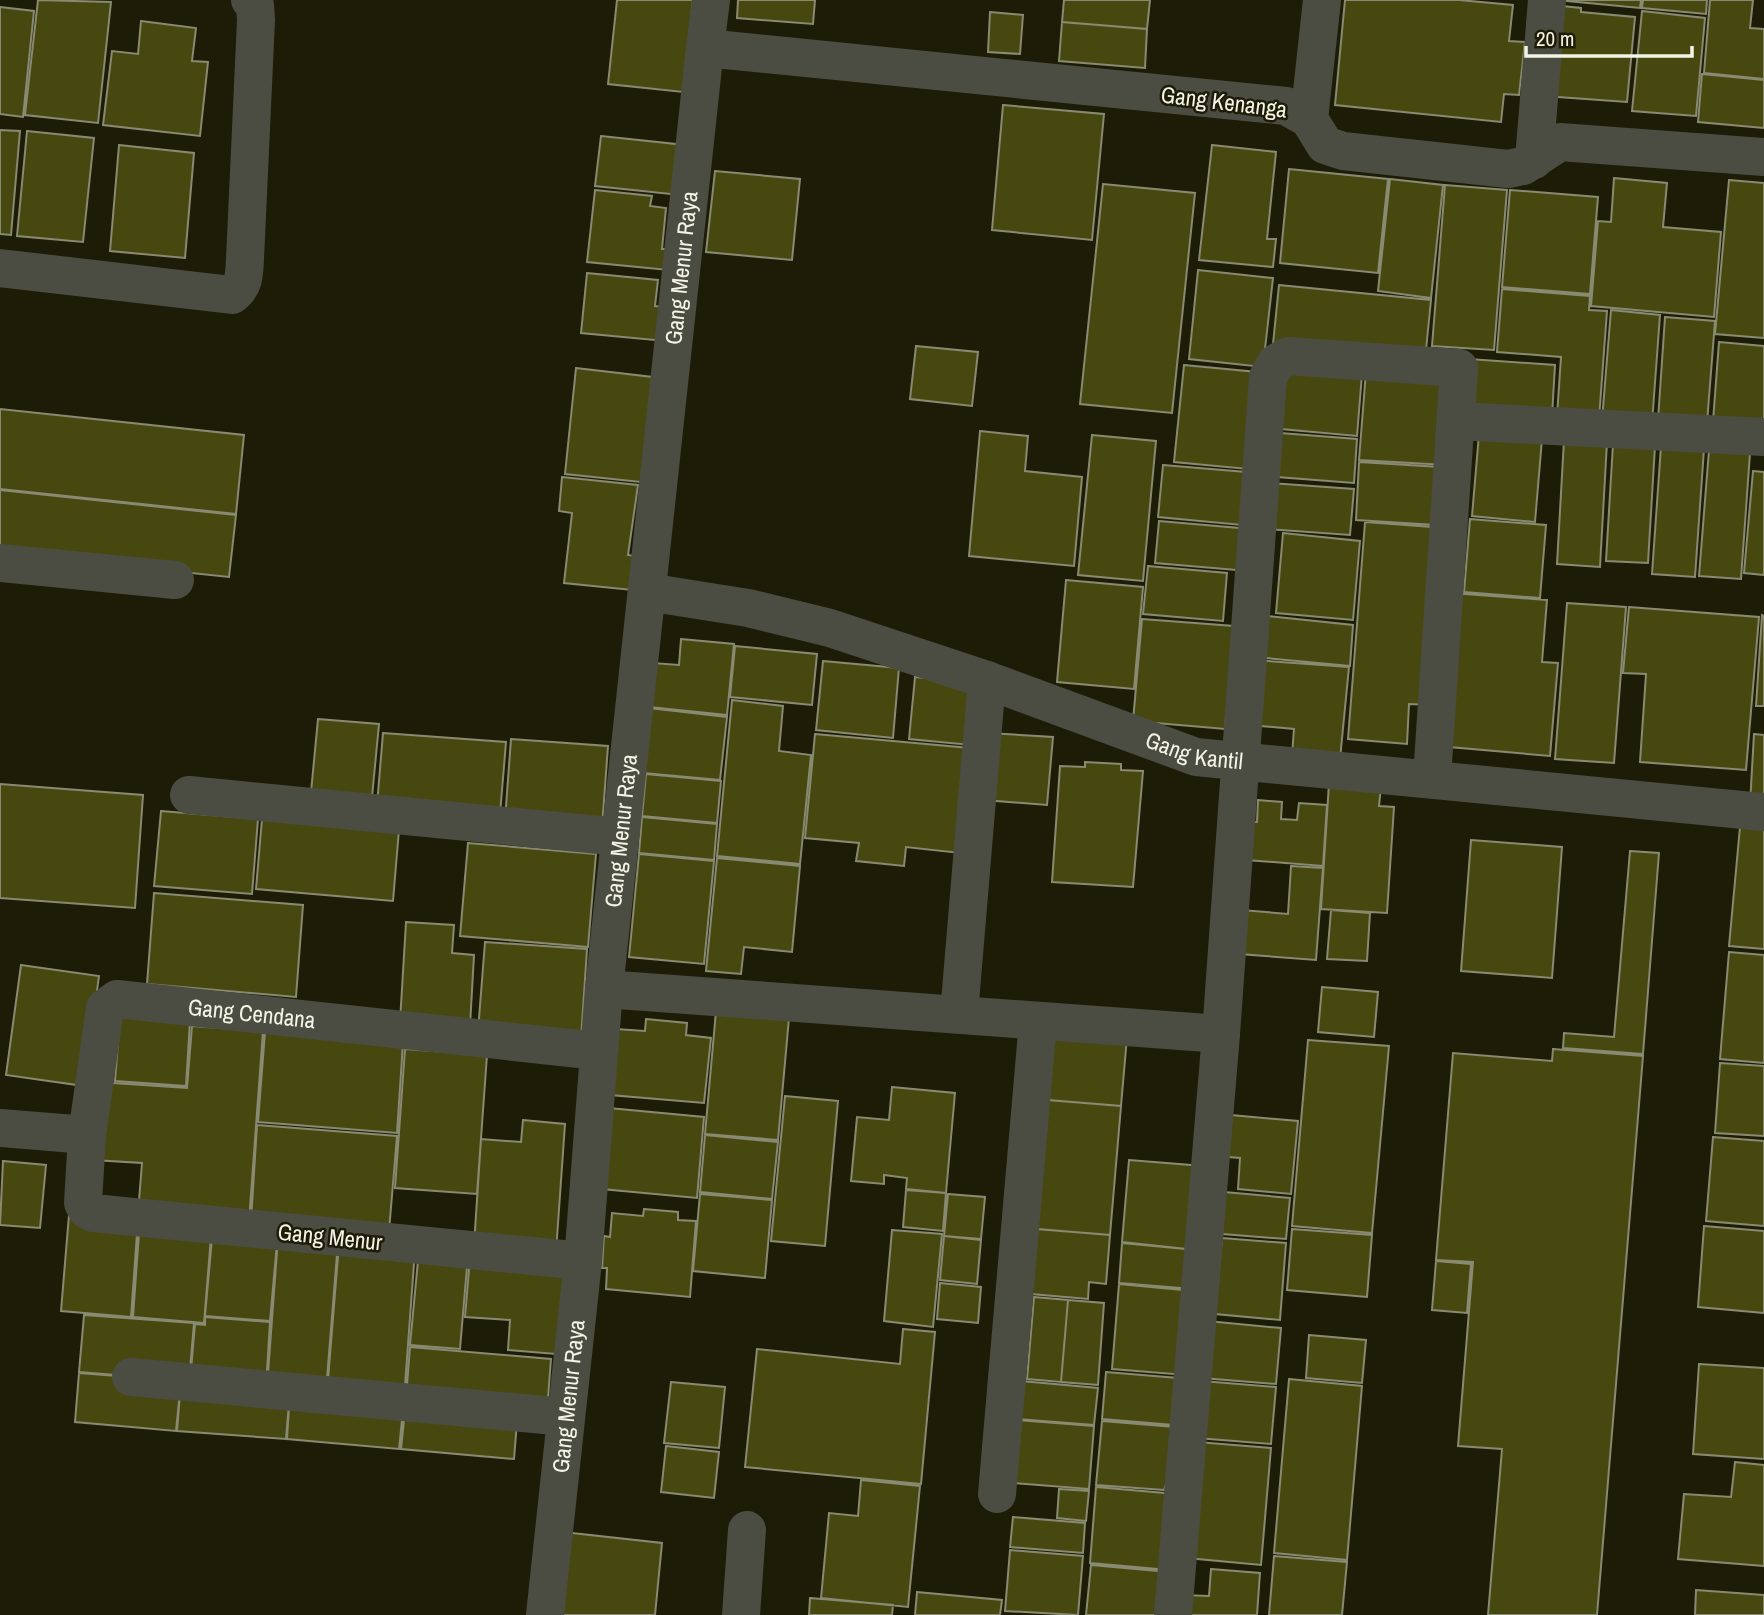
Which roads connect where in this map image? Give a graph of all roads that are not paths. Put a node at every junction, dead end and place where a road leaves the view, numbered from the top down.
1 (250, 0) edge
2 (710, 0) edge
3 (1322, 0) edge
4 (1547, 0) edge
5 (705, 48) junction
6 (1309, 119) junction
7 (1764, 157) edge
8 (1534, 160) junction
9 (0, 268) edge
10 (1456, 421) junction
11 (1764, 438) edge
12 (0, 563) edge
13 (175, 580) dead end
14 (647, 592) junction
15 (987, 680) junction
16 (1239, 762) junction
17 (1432, 778) junction
18 (189, 796) dead end
19 (1764, 812) edge
20 (620, 837) junction
21 (604, 989) junction
22 (959, 1014) junction
23 (1038, 1021) junction
24 (1221, 1034) junction
25 (598, 1051) junction
26 (0, 1128) edge
27 (87, 1135) junction
28 (83, 1203) joint
29 (583, 1261) junction
30 (131, 1377) dead end
31 (566, 1418) junction
32 (997, 1494) dead end
33 (747, 1530) dead end
34 (544, 1615) edge
35 (741, 1615) edge
36 (1173, 1615) edge

1 - 9 street
2 - 5 street
3 - 6 street
4 - 8 street
5 - 6 street, Gang Kenanga
5 - 14 street, Gang Menur Raya
6 - 8 street, Gang Kenanga
7 - 8 street, Gang Kenanga
10 - 11 street
10 - 16 street
10 - 17 street
12 - 13 street
14 - 15 street, Gang Kantil
14 - 20 street, Gang Menur Raya
15 - 16 street, Gang Kantil
15 - 22 street
16 - 17 street, Gang Kantil
16 - 24 street
17 - 19 street, Gang Kantil
18 - 20 street
20 - 21 street, Gang Menur Raya
21 - 22 street
21 - 25 street, Gang Menur Raya
22 - 23 street
23 - 24 street
23 - 32 street
24 - 36 street
25 - 27 street, Gang Cendana
25 - 29 street, Gang Menur Raya
26 - 27 street
27 - 28 street, Gang Cendana
28 - 29 street, Gang Menur
29 - 31 street, Gang Menur Raya
30 - 31 street
31 - 34 street, Gang Menur Raya
33 - 35 street

